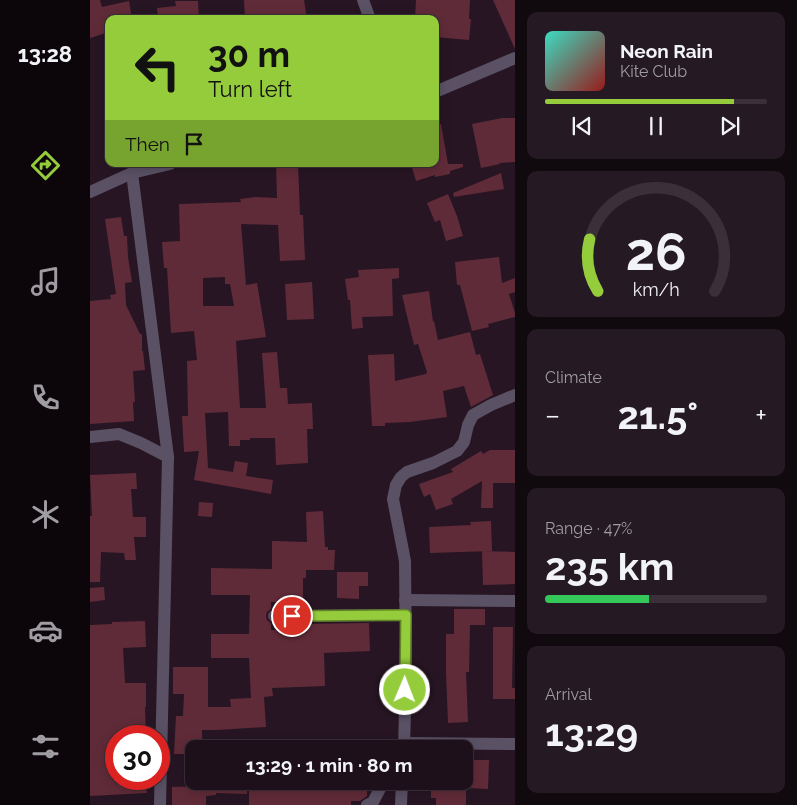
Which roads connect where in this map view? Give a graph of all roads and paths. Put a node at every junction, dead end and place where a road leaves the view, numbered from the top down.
1 (364, 0) edge
2 (369, 15) edge
3 (514, 58) edge
4 (439, 90) edge
5 (157, 167) edge
6 (132, 173) junction
7 (90, 192) edge
8 (514, 395) edge
9 (90, 437) edge
10 (168, 457) junction
11 (406, 600) junction
12 (514, 601) edge
13 (406, 615) junction
14 (274, 616) dead end
15 (403, 740) edge
16 (514, 744) edge
17 (473, 745) edge
18 (379, 790) edge
19 (402, 790) edge
20 (160, 805) edge
21 (367, 805) edge
22 (401, 805) edge

1 - 2 street
3 - 4 street
5 - 6 street
6 - 7 street
6 - 10 street
8 - 11 street
9 - 10 street
10 - 20 street
11 - 12 street
11 - 13 street
13 - 14 street
13 - 15 street
16 - 17 street
18 - 21 street
19 - 22 street

